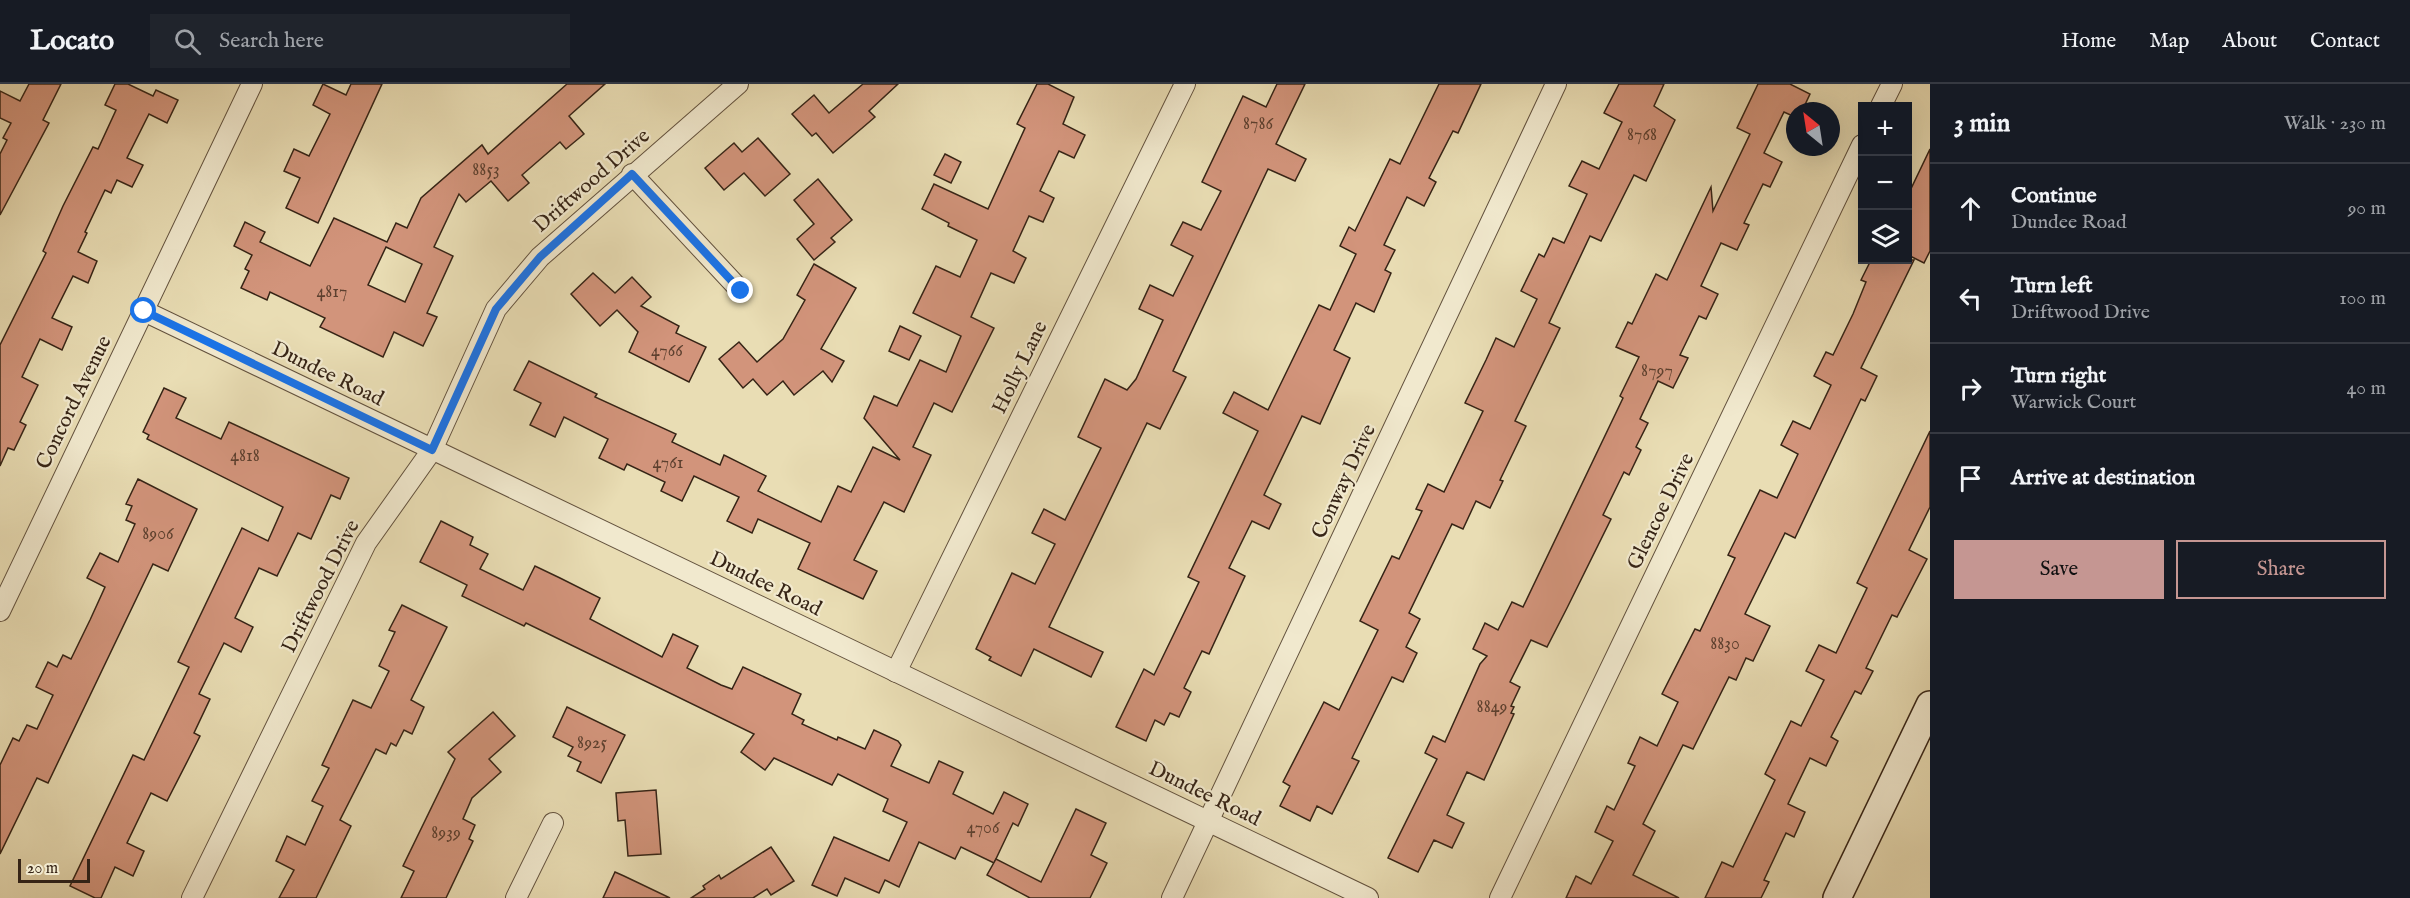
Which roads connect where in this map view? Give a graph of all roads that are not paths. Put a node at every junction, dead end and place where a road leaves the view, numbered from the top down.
1 (252, 84) edge
2 (738, 84) edge
3 (1185, 84) edge
4 (1556, 84) edge
5 (1892, 84) edge
6 (1883, 102) edge
7 (1858, 155) edge
8 (632, 174) junction
9 (741, 291) dead end
10 (144, 311) junction
11 (432, 450) junction
12 (0, 611) edge
13 (896, 672) junction
14 (1930, 705) edge
15 (1209, 821) junction
16 (553, 823) dead end
17 (192, 898) edge
18 (516, 898) edge
19 (1172, 898) edge
20 (1368, 898) edge
21 (1500, 898) edge
22 (1837, 898) edge

1 - 10 street, Concord Avenue
2 - 8 street, Driftwood Drive
3 - 13 street, Holly Lane
4 - 15 street, Conway Drive
5 - 6 street
7 - 21 street, Glencoe Drive
8 - 9 street
8 - 11 street, Driftwood Drive
10 - 11 street, Dundee Road
10 - 12 street, Concord Avenue
11 - 13 street, Dundee Road
11 - 17 street, Driftwood Drive
13 - 15 street, Dundee Road
14 - 22 street
15 - 19 street, Conway Drive
15 - 20 street, Dundee Road
16 - 18 street

